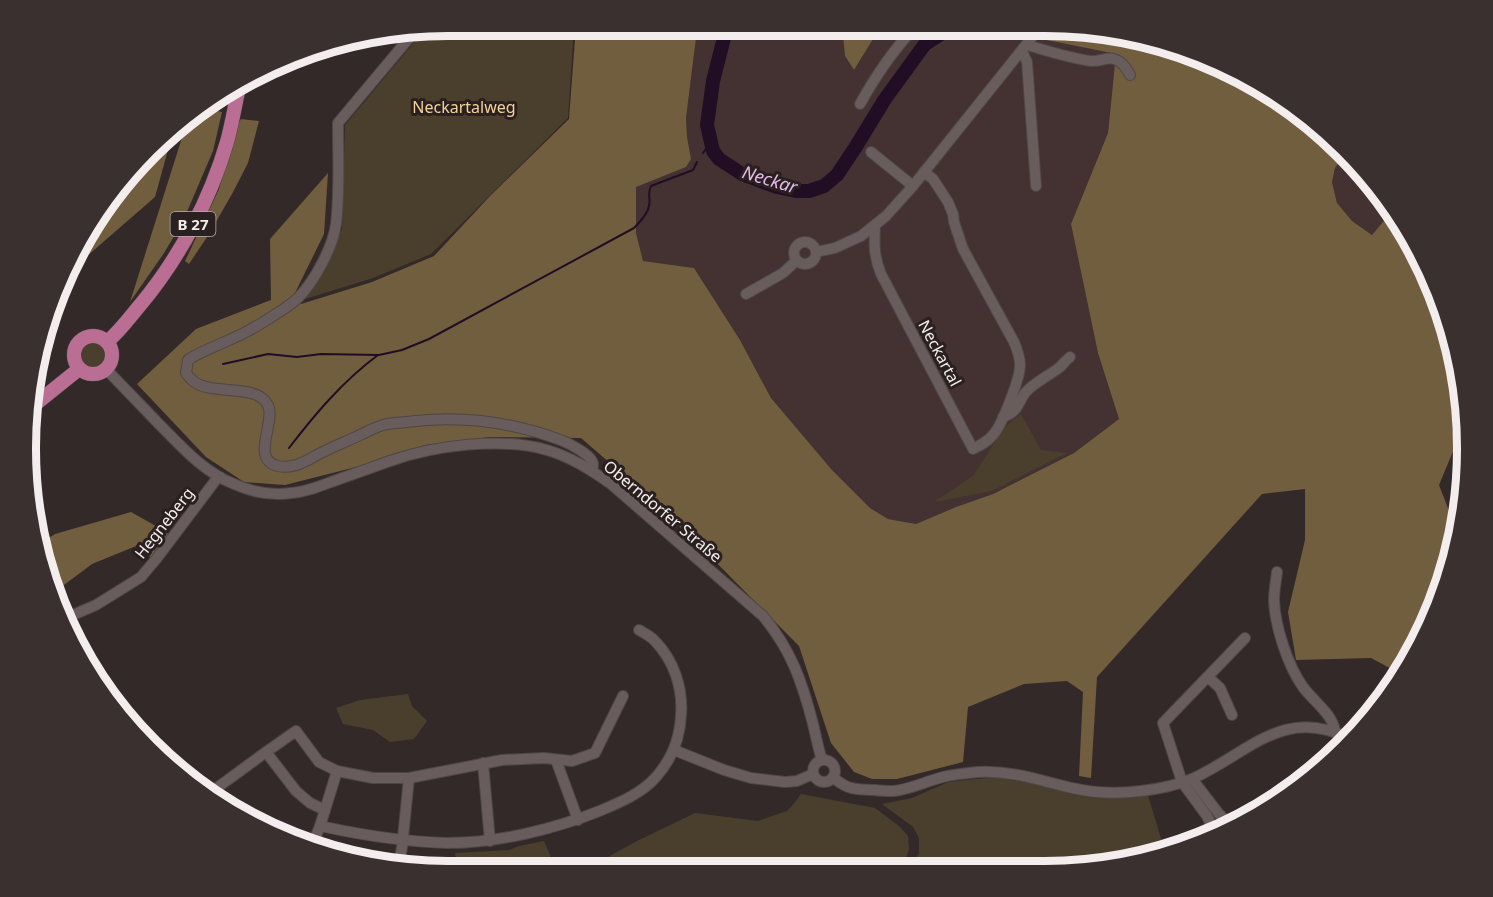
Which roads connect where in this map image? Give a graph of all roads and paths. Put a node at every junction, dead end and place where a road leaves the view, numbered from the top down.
1 (907, 36) edge
2 (1034, 36) edge
3 (409, 38) edge
4 (1027, 45) junction
5 (1130, 75) dead end
6 (237, 94) edge
7 (860, 104) dead end
8 (870, 152) dead end
9 (924, 172) junction
10 (913, 186) junction
11 (1036, 186) dead end
12 (875, 227) junction
13 (816, 252) junction
14 (796, 261) junction
15 (746, 294) dead end
16 (107, 342) junction
17 (1070, 357) dead end
18 (79, 369) junction
19 (106, 369) junction
20 (39, 401) edge
21 (1003, 417) junction
22 (592, 470) junction
23 (218, 477) junction
24 (1277, 572) dead end
25 (72, 616) edge
26 (639, 630) dead end
27 (1245, 638) dead end
28 (1208, 677) junction
29 (623, 696) dead end
30 (1232, 715) dead end
31 (1335, 732) junction
32 (1341, 735) edge
33 (674, 750) junction
34 (266, 752) junction
35 (556, 760) junction
36 (822, 760) junction
37 (483, 763) junction
38 (337, 771) junction
39 (813, 774) junction
40 (409, 778) junction
41 (833, 778) junction
42 (1187, 780) junction
43 (218, 790) edge
44 (325, 810) junction
45 (1224, 819) edge
46 (578, 820) junction
47 (320, 826) junction
48 (1211, 826) edge
49 (315, 839) edge
50 (403, 840) junction
51 (490, 841) junction
52 (400, 858) edge

1 - 7 street
2 - 4 street
3 - 22 street
4 - 5 street
4 - 9 street
4 - 11 street
6 - 16 main road, B 27
8 - 10 street
9 - 10 street
9 - 21 street, Neckartal
10 - 12 street
12 - 13 street
12 - 21 street, Neckartal
13 - 14 street
13 - 14 street
14 - 15 street
16 - 18 main road
16 - 19 main road
17 - 21 street, Neckartal
18 - 19 main road
18 - 20 main road
19 - 23 street, Oberndorfer Straße
22 - 23 street, Oberndorfer Straße
22 - 36 street, Oberndorfer Straße
23 - 25 street, Hegneberg
24 - 31 street
26 - 33 street
27 - 28 street
28 - 30 street
28 - 42 street
29 - 35 street
31 - 32 street
31 - 42 street
33 - 39 street
33 - 46 street
34 - 38 street
34 - 43 street
34 - 44 street
35 - 37 street
35 - 46 street
36 - 39 street
36 - 41 street, Oberndorfer Straße
37 - 40 street
37 - 51 street
38 - 40 street
38 - 44 street
39 - 41 street
40 - 50 street
41 - 42 street
42 - 45 street
42 - 48 street
44 - 47 street
46 - 51 street
47 - 49 street
47 - 50 street
50 - 51 street
50 - 52 street

